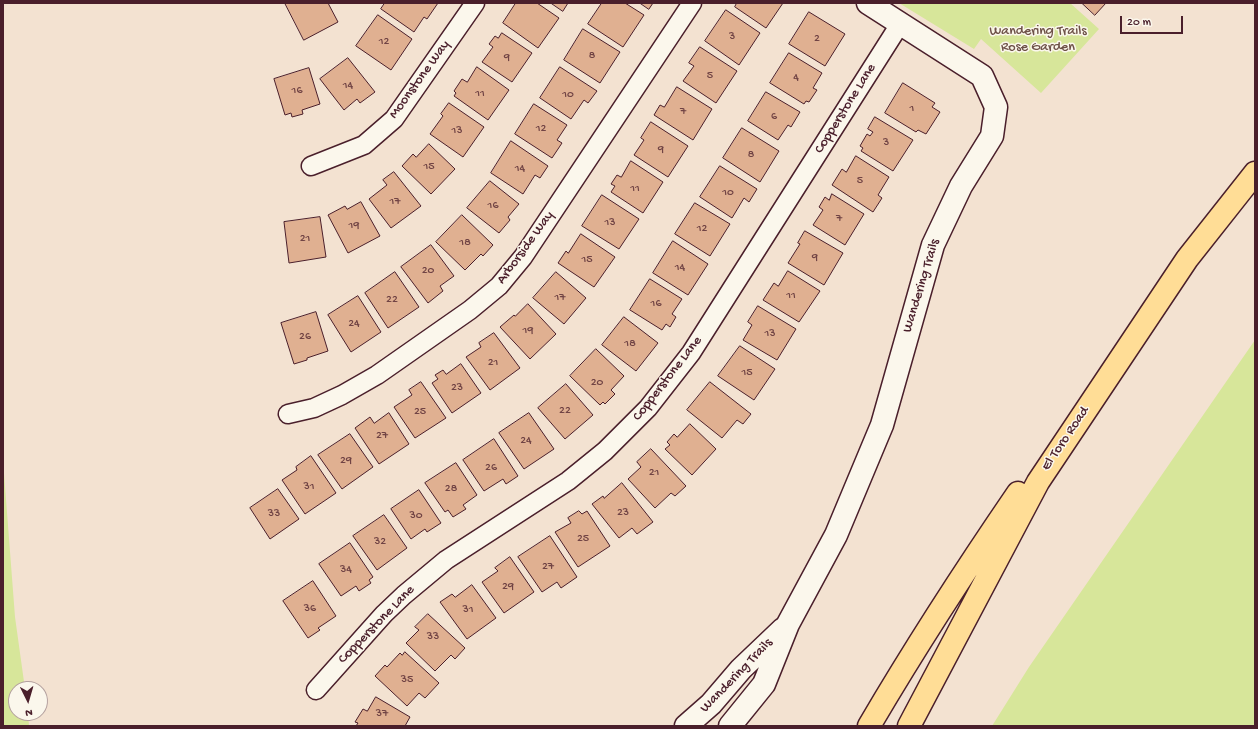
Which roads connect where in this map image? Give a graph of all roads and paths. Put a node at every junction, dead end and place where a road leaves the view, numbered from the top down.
1 (475, 3) edge
2 (692, 3) edge
3 (868, 3) edge
4 (900, 24) junction
5 (311, 166) dead end
6 (1255, 173) edge
7 (288, 414) dead end
8 (1038, 482) junction
9 (788, 624) junction
10 (316, 690) dead end
11 (686, 726) edge
12 (730, 726) edge
13 (869, 726) edge
14 (909, 726) edge

1 - 5 street, Moonstone Way
2 - 7 street, Arborside Way
3 - 4 street, Wandering Trails
4 - 9 street, Wandering Trails
4 - 10 street, Copperstone Lane
6 - 8 main road, El Toro Road
8 - 13 main road
8 - 14 main road, El Toro Road
9 - 11 street, Wandering Trails
9 - 12 street, Wandering Trails

